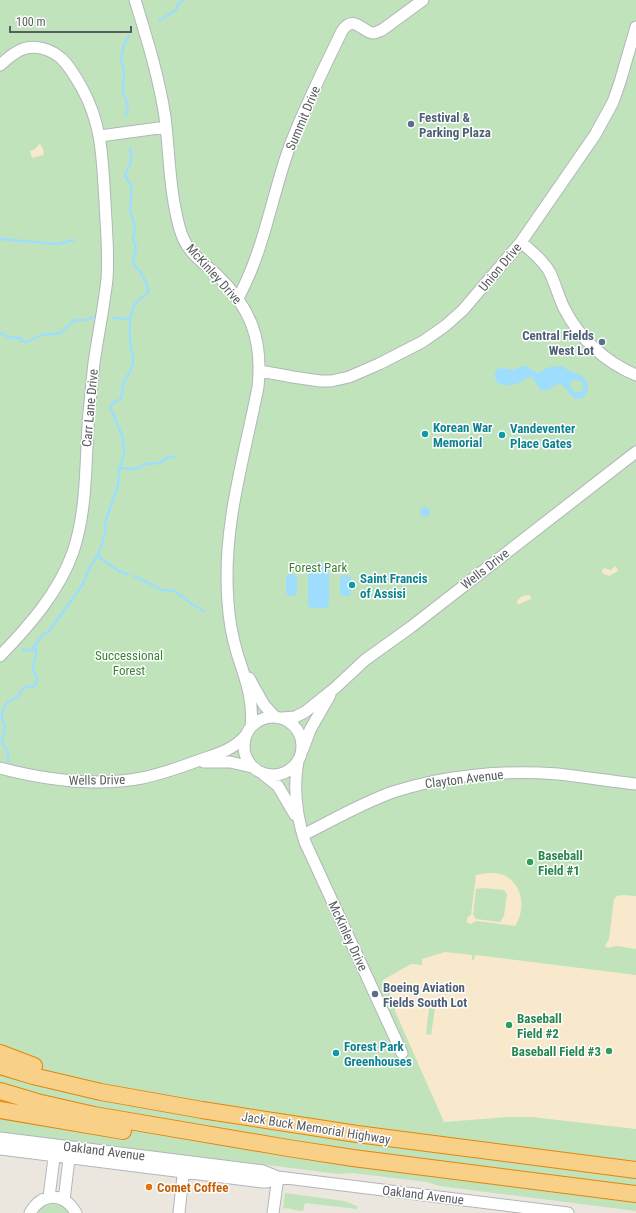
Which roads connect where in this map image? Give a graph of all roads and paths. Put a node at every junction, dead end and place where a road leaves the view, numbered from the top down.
1 (135, 0) edge
2 (423, 0) edge
3 (636, 27) edge
4 (0, 65) edge
5 (166, 126) junction
6 (100, 136) junction
7 (521, 242) junction
8 (238, 298) junction
9 (260, 371) junction
10 (636, 375) edge
11 (636, 452) edge
12 (0, 656) edge
13 (242, 666) junction
14 (335, 688) junction
15 (278, 718) junction
16 (248, 731) junction
17 (299, 758) junction
18 (193, 763) junction
19 (0, 768) edge
20 (252, 768) junction
21 (262, 774) junction
22 (636, 784) edge
23 (298, 819) junction
24 (303, 835) junction
25 (0, 1053) edge
26 (402, 1053) dead end
27 (0, 1066) edge
28 (77, 1087) junction
29 (0, 1091) edge
30 (0, 1110) edge
31 (219, 1136) junction
32 (0, 1138) edge
33 (0, 1149) edge
34 (55, 1151) junction
35 (70, 1152) junction
36 (184, 1167) junction
37 (636, 1170) edge
38 (278, 1177) junction
39 (636, 1194) edge
40 (49, 1197) junction
41 (64, 1200) junction
42 (30, 1213) edge
43 (76, 1213) edge
44 (179, 1213) edge
45 (273, 1213) edge
46 (568, 1213) edge

1 - 5 street, McKinley Drive
2 - 8 street, Summit Drive
3 - 7 street, Union Drive
4 - 6 street, Carr Lane Drive
5 - 6 street
5 - 8 street, McKinley Drive
6 - 12 street, Carr Lane Drive
7 - 9 street, Union Drive
7 - 10 street
8 - 9 street, McKinley Drive
9 - 13 street, McKinley Drive
11 - 14 street, Wells Drive
13 - 15 street, McKinley Drive
13 - 16 street, McKinley Drive
14 - 15 street, Wells Drive
14 - 17 street, Wells Drive
15 - 16 street
15 - 17 street
16 - 18 street, Wells Drive
16 - 20 street
17 - 21 street
17 - 23 street, McKinley Drive
18 - 19 street, Wells Drive
18 - 20 street, Wells Drive
20 - 21 street
21 - 23 street, McKinley Drive
22 - 24 street, Clayton Avenue
23 - 24 street, McKinley Drive
24 - 26 street, McKinley Drive
25 - 28 highway
27 - 28 highway, Jack Buck Memorial Highway
28 - 37 highway, Jack Buck Memorial Highway
29 - 31 highway, Jack Buck Memorial Highway
30 - 31 highway
31 - 39 highway, Jack Buck Memorial Highway
32 - 34 street, Oakland Avenue
33 - 34 street, Oakland Avenue
34 - 35 street, Oakland Avenue
34 - 40 street
35 - 36 street, Oakland Avenue
35 - 41 street
36 - 38 street, Oakland Avenue
36 - 44 street
38 - 45 street
38 - 46 street, Oakland Avenue
40 - 41 street
40 - 42 street
41 - 43 street

